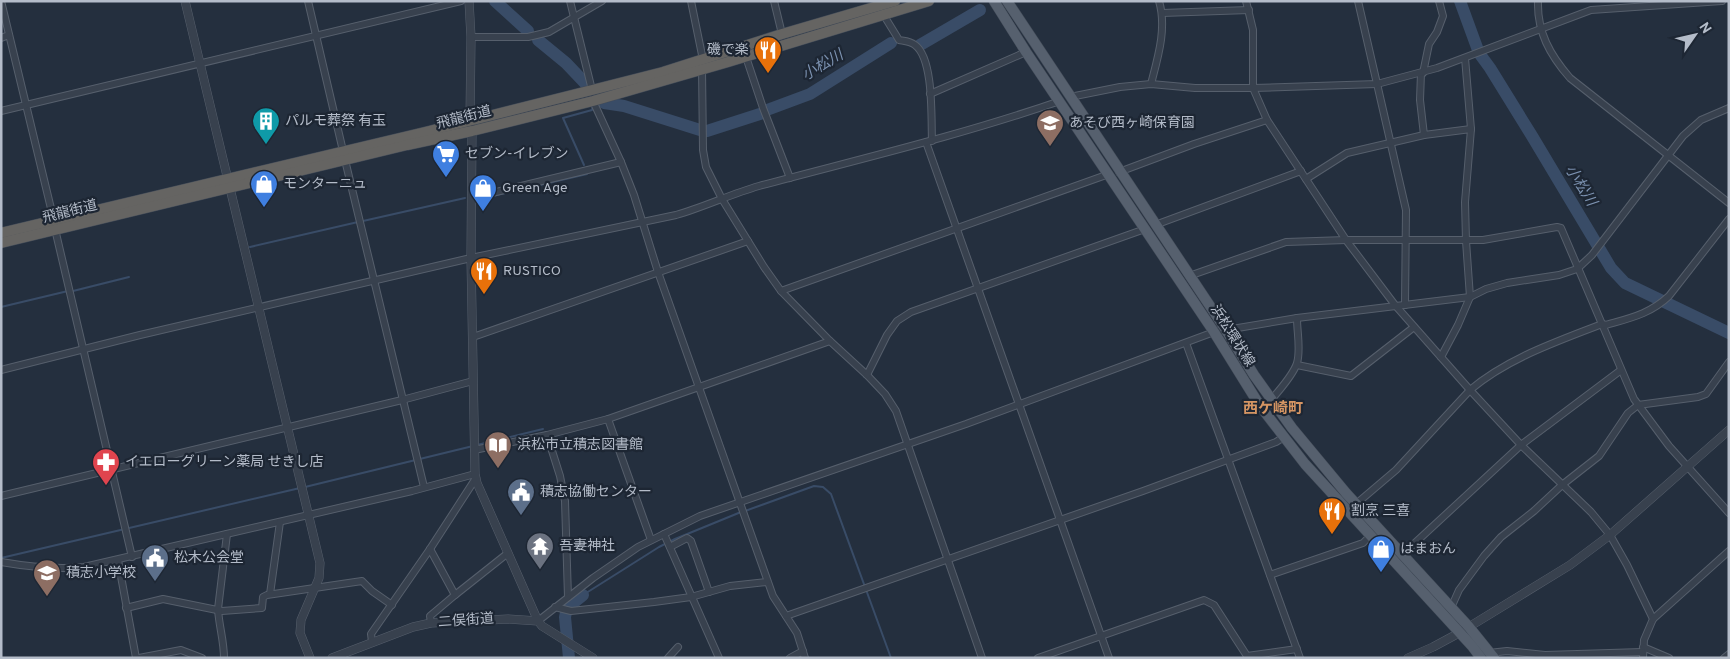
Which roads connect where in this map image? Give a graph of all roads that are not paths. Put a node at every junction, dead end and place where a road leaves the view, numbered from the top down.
1 (2, 1) edge
2 (185, 1) edge
3 (308, 1) edge
4 (460, 1) edge
5 (469, 1) edge
6 (570, 1) edge
7 (602, 1) edge
8 (690, 1) edge
9 (774, 1) edge
10 (895, 1) edge
11 (929, 1) edge
12 (994, 1) edge
13 (1006, 1) edge
14 (1159, 1) edge
15 (1246, 1) edge
16 (1358, 1) edge
17 (1439, 1) edge
18 (1538, 1) edge
19 (1722, 1) edge
20 (1249, 10) junction
21 (1162, 13) junction
22 (883, 14) junction
23 (574, 18) junction
24 (1541, 30) junction
25 (782, 34) junction
26 (9, 35) junction
27 (316, 36) junction
28 (471, 37) junction
29 (1, 38) edge
30 (1026, 52) junction
31 (746, 57) junction
32 (1465, 58) junction
33 (200, 63) junction
34 (702, 64) junction
35 (1422, 73) junction
36 (1151, 84) junction
37 (1378, 84) junction
38 (1253, 88) junction
39 (930, 94) junction
40 (592, 95) junction
41 (1065, 99) junction
42 (26, 105) junction
43 (1729, 108) edge
44 (1, 110) edge
45 (1267, 120) junction
46 (471, 126) junction
47 (1471, 129) junction
48 (1424, 135) junction
49 (929, 141) junction
50 (1391, 143) junction
51 (344, 155) junction
52 (1667, 156) junction
53 (621, 162) junction
54 (1301, 171) junction
55 (1114, 173) junction
56 (790, 178) junction
57 (1306, 179) junction
58 (229, 184) junction
59 (471, 198) junction
60 (722, 199) junction
61 (1729, 204) edge
62 (1729, 219) edge
63 (642, 222) junction
64 (54, 225) junction
65 (1150, 227) junction
66 (957, 228) junction
67 (1, 233) edge
68 (1346, 240) junction
69 (748, 241) junction
70 (1406, 241) junction
71 (1466, 241) junction
72 (1, 243) edge
73 (471, 258) junction
74 (1578, 268) junction
75 (658, 272) junction
76 (1188, 276) junction
77 (374, 281) junction
78 (978, 289) junction
79 (781, 291) junction
80 (1470, 297) junction
81 (1405, 304) junction
82 (1395, 306) junction
83 (258, 307) junction
84 (1297, 318) junction
85 (1602, 324) junction
86 (1414, 328) junction
87 (1226, 330) junction
88 (1214, 332) junction
89 (472, 337) junction
90 (830, 341) junction
91 (1186, 343) junction
92 (84, 350) junction
93 (1441, 357) junction
94 (1729, 362) edge
95 (1297, 364) junction
96 (1, 370) edge
97 (1621, 370) junction
98 (867, 375) junction
99 (473, 381) junction
100 (698, 386) junction
101 (1470, 390) junction
102 (402, 400) junction
103 (1271, 400) junction
104 (1020, 404) junction
105 (1638, 405) junction
106 (608, 419) junction
107 (287, 427) junction
108 (1729, 430) edge
109 (547, 435) junction
110 (1284, 437) junction
111 (907, 444) junction
112 (1521, 445) junction
113 (474, 446) junction
114 (1228, 460) junction
115 (1687, 467) junction
116 (112, 469) junction
117 (475, 476) junction
118 (1562, 484) junction
119 (424, 487) junction
120 (1, 496) edge
121 (740, 504) junction
122 (1356, 504) junction
123 (1729, 514) edge
124 (308, 515) junction
125 (1061, 520) junction
126 (280, 522) junction
127 (227, 534) junction
128 (1610, 535) junction
129 (665, 536) junction
130 (1370, 536) junction
131 (651, 540) junction
132 (670, 546) junction
133 (430, 550) junction
134 (1729, 551) edge
135 (508, 553) junction
136 (1403, 554) junction
137 (132, 557) junction
138 (948, 559) junction
139 (118, 560) junction
140 (1, 562) edge
141 (1270, 575) junction
142 (767, 582) junction
143 (314, 588) junction
144 (709, 592) junction
145 (270, 594) junction
146 (455, 595) junction
147 (568, 597) junction
148 (691, 597) junction
149 (392, 605) junction
150 (126, 608) junction
151 (558, 608) junction
152 (1451, 608) junction
153 (218, 609) junction
154 (786, 616) junction
155 (1653, 619) junction
156 (538, 621) junction
157 (431, 623) junction
158 (1469, 627) junction
159 (1459, 633) junction
160 (1101, 636) junction
161 (372, 642) junction
162 (678, 648) dead end
163 (1297, 649) junction
164 (1643, 652) edge
165 (1729, 654) edge
166 (804, 655) edge
167 (1488, 656) edge
168 (138, 658) edge
169 (202, 658) edge
170 (224, 658) edge
171 (310, 658) edge
172 (332, 658) edge
173 (593, 658) edge
174 (668, 658) edge
175 (719, 658) edge
176 (790, 658) edge
177 (982, 658) edge
178 (1038, 658) edge
179 (1109, 658) edge
180 (1300, 658) edge
181 (1408, 658) edge
182 (1669, 658) edge
183 (1724, 658) edge

1 - 26 street
2 - 33 street
3 - 27 street
4 - 27 street
5 - 28 street
6 - 23 street
7 - 23 street
8 - 34 street
9 - 25 street
10 - 25 highway, 飛龍街道
11 - 22 highway, 飛龍街道
12 - 30 main road, 浜松環状線
13 - 41 main road, 浜松環状線
14 - 21 street
15 - 20 street
16 - 37 street
17 - 35 street
18 - 24 street
19 - 24 street
20 - 21 street
20 - 38 street
21 - 36 street
22 - 31 highway, 飛龍街道
22 - 39 street
23 - 28 street
23 - 40 street
24 - 32 street
24 - 52 street
25 - 34 highway, 飛龍街道
26 - 29 street
26 - 42 street
27 - 33 street
27 - 51 street
28 - 46 street
30 - 39 street
30 - 41 main road, 浜松環状線
31 - 34 highway, 飛龍街道
31 - 56 street
32 - 35 street
32 - 47 street
33 - 42 street
33 - 58 street
34 - 40 highway, 飛龍街道
34 - 60 street
35 - 37 street
35 - 48 street
36 - 38 street
36 - 41 street
37 - 38 street
37 - 50 street
38 - 45 street
39 - 49 street
40 - 46 highway, 飛龍街道
40 - 53 street
41 - 49 street
41 - 55 main road, 浜松環状線
42 - 44 street
42 - 64 street
43 - 52 street
45 - 54 street
45 - 55 street
46 - 51 highway, 飛龍街道
46 - 59 street
47 - 48 street
47 - 71 street
48 - 50 street
49 - 56 street
49 - 66 street
50 - 57 street
50 - 70 street
51 - 58 highway, 飛龍街道
51 - 77 street
52 - 61 street
52 - 74 street
53 - 59 street
53 - 63 street
54 - 57 street
54 - 65 street
55 - 65 main road, 浜松環状線
55 - 66 street
56 - 60 street
57 - 68 street
58 - 64 highway, 飛龍街道
58 - 83 street
59 - 73 street
60 - 63 street
60 - 69 street
62 - 85 street
63 - 73 street
63 - 75 street
64 - 67 highway, 飛龍街道
64 - 72 highway, 飛龍街道
64 - 92 street
65 - 76 main road, 浜松環状線
65 - 78 street
65 - 88 main road, 浜松環状線
66 - 78 street
66 - 79 street
68 - 70 street
68 - 76 street
68 - 82 street
69 - 75 street
69 - 79 street
70 - 71 street
70 - 81 street
71 - 74 street
71 - 80 street
73 - 77 street
73 - 89 street
74 - 80 street
74 - 85 street
75 - 89 street
75 - 100 street
76 - 87 main road, 浜松環状線
77 - 83 street
77 - 102 street
78 - 98 street
78 - 104 street
79 - 90 street
80 - 81 street
80 - 93 street
81 - 82 street
82 - 84 street
82 - 86 street
83 - 92 street
83 - 107 street
84 - 87 street
84 - 95 street
85 - 97 street
85 - 101 street
86 - 93 street
86 - 95 street
87 - 88 street
87 - 103 main road, 浜松環状線
88 - 91 street
88 - 110 main road, 浜松環状線
89 - 99 street
90 - 98 street
90 - 100 street
91 - 104 street
91 - 114 street
92 - 96 street
92 - 116 street
93 - 101 street
94 - 105 street
95 - 103 street
97 - 105 street
97 - 112 street
98 - 111 street
99 - 102 street
99 - 113 street
100 - 106 street
100 - 121 street
101 - 112 street
101 - 122 street
102 - 107 street
102 - 119 street
103 - 122 main road, 浜松環状線
104 - 111 street
104 - 125 street
105 - 115 street
105 - 118 street
106 - 109 street
106 - 131 street
107 - 116 street
107 - 124 street
108 - 115 street
109 - 113 street
109 - 147 street
110 - 114 street
110 - 130 main road, 浜松環状線
111 - 121 street
111 - 138 street
112 - 118 street
112 - 136 street
113 - 117 street
114 - 125 street
114 - 141 street
115 - 123 street
115 - 128 street
116 - 120 street
116 - 137 street
117 - 119 street
117 - 133 street
117 - 135 street
118 - 128 street
118 - 152 street
119 - 124 street
121 - 129 street
121 - 142 street
122 - 136 main road, 浜松環状線
124 - 126 street
124 - 143 street
125 - 138 street
125 - 160 street
126 - 127 street
126 - 145 street
127 - 137 street
127 - 153 street
128 - 155 street
128 - 158 street
129 - 131 street
129 - 132 street
130 - 141 street
130 - 159 main road, 浜松環状線
131 - 147 street
132 - 144 street
132 - 148 street
133 - 146 street
133 - 149 street
134 - 155 street
135 - 146 street
135 - 156 street
136 - 152 main road, 浜松環状線
137 - 139 street
138 - 154 street
138 - 177 street
139 - 140 street
139 - 150 street
141 - 163 street
142 - 144 street
142 - 154 street
143 - 145 street
143 - 149 street
143 - 171 street
144 - 148 street
145 - 153 street
146 - 157 street
147 - 151 street
148 - 151 street
148 - 175 street
149 - 161 street
150 - 153 street
150 - 168 street
151 - 156 street
152 - 158 main road, 浜松環状線
153 - 170 street
154 - 166 street
155 - 164 street
156 - 157 street, 二俣街道
156 - 173 street, 二俣街道
157 - 161 street, 二俣街道
158 - 159 street
158 - 167 main road, 浜松環状線
159 - 167 main road, 浜松環状線
159 - 181 street
160 - 163 street
160 - 178 street
160 - 179 street
161 - 172 street, 二俣街道
162 - 174 street
163 - 180 street
164 - 167 street
164 - 182 street
165 - 183 street
166 - 176 street
168 - 169 street

